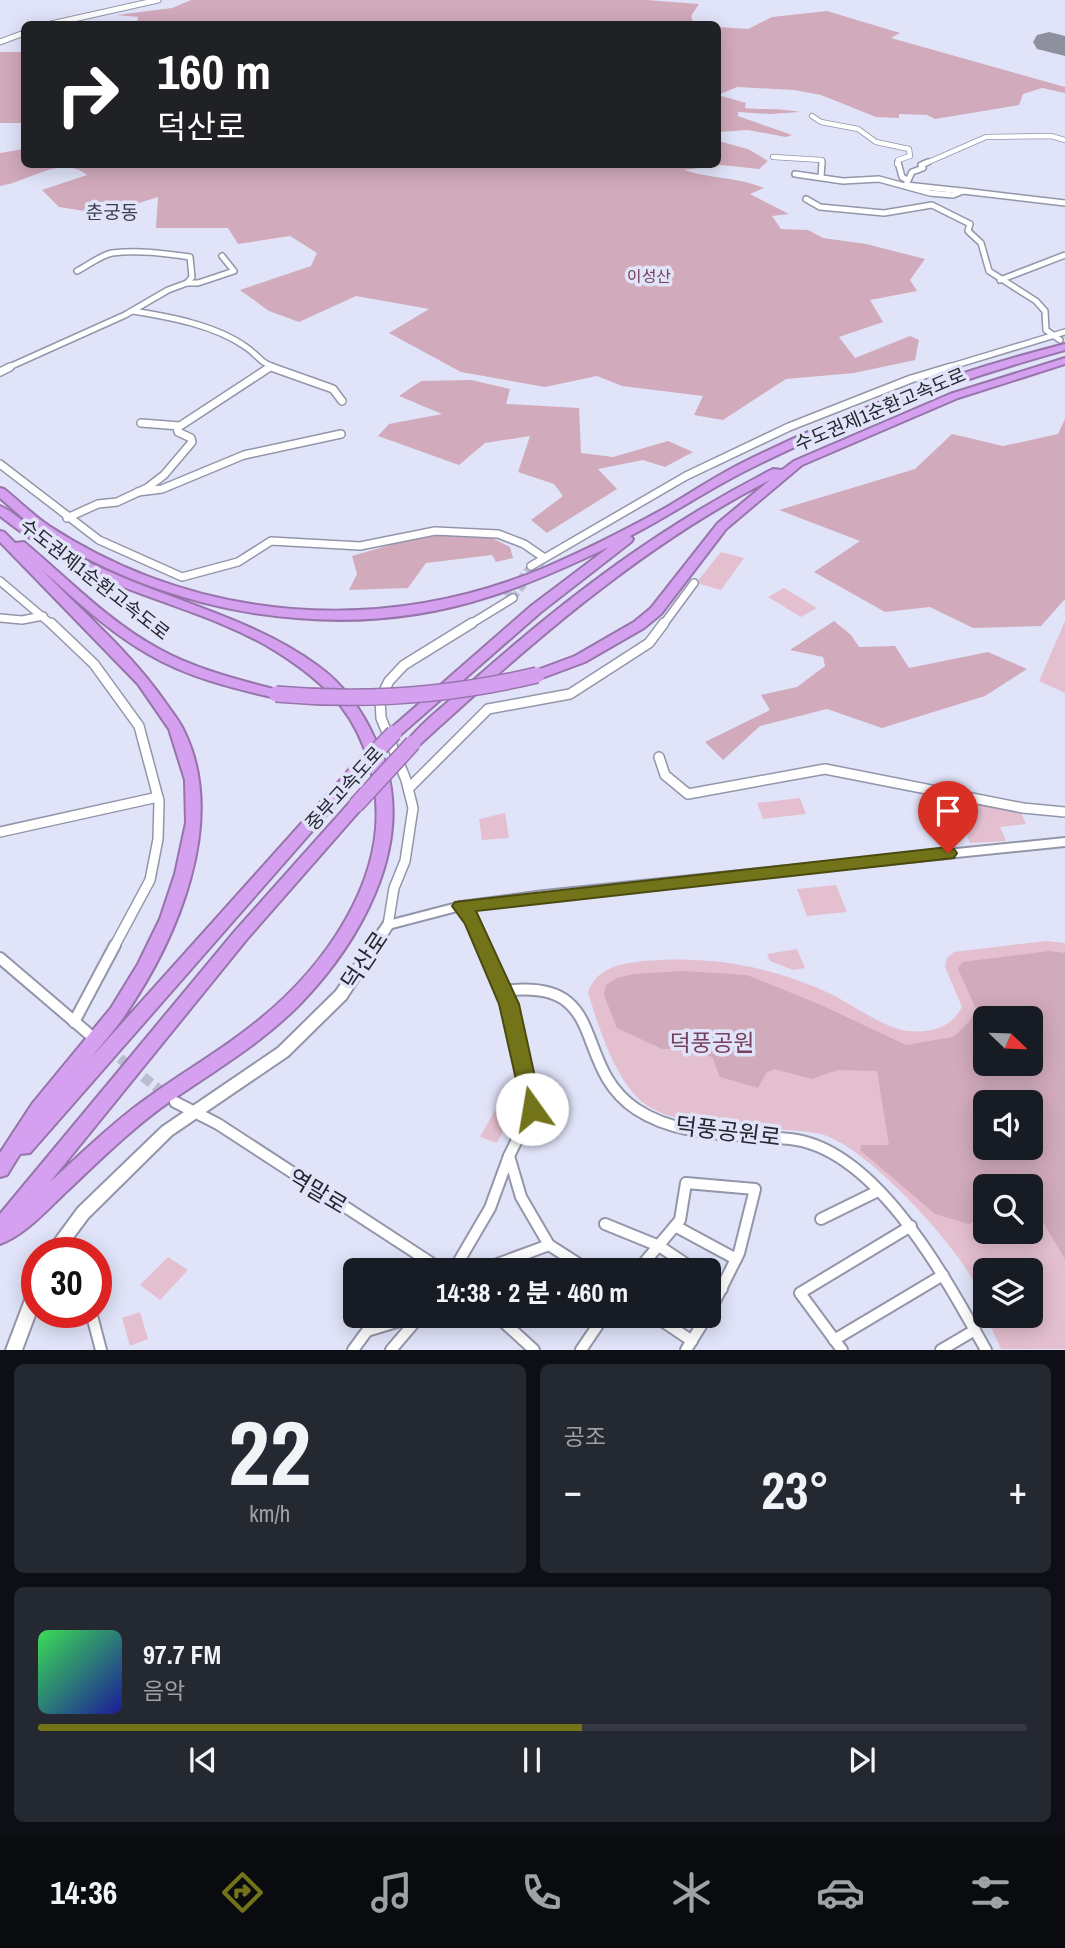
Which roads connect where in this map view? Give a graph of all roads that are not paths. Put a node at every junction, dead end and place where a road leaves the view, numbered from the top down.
1 (146, 0) edge
2 (158, 0) edge
3 (54, 21) edge
4 (64, 21) edge
5 (21, 33) edge
6 (0, 40) edge
7 (812, 116) dead end
8 (1065, 141) edge
9 (773, 157) dead end
10 (795, 174) dead end
11 (821, 177) junction
12 (906, 182) junction
13 (963, 191) junction
14 (930, 193) junction
15 (806, 199) dead end
16 (1065, 204) edge
17 (932, 205) junction
18 (1065, 255) edge
19 (222, 256) dead end
20 (77, 271) dead end
21 (1000, 280) junction
22 (187, 282) junction
23 (133, 311) junction
24 (1065, 332) edge
25 (1052, 335) junction
26 (1063, 343) edge
27 (1065, 361) edge
28 (271, 366) junction
29 (0, 372) edge
30 (342, 401) dead end
31 (141, 424) dead end
32 (177, 426) junction
33 (341, 434) dead end
34 (798, 463) junction
35 (0, 464) edge
36 (0, 492) edge
37 (138, 492) junction
38 (0, 510) edge
39 (663, 514) junction
40 (67, 518) junction
41 (0, 528) edge
42 (0, 535) edge
43 (542, 559) junction
44 (531, 566) tunnel mouth
45 (0, 582) edge
46 (694, 583) dead end
47 (510, 597) tunnel mouth
48 (43, 616) junction
49 (0, 618) edge
50 (659, 757) dead end
51 (409, 788) junction
52 (158, 797) junction
53 (1065, 812) edge
54 (0, 832) edge
55 (1065, 842) edge
56 (461, 906) junction
57 (388, 925) junction
58 (0, 958) edge
59 (504, 991) junction
60 (74, 1022) junction
61 (89, 1034) dead end
62 (175, 1102) tunnel mouth
63 (194, 1112) junction
64 (509, 1156) junction
65 (0, 1170) edge
66 (878, 1191) junction
67 (821, 1219) dead end
68 (604, 1224) dead end
69 (675, 1226) junction
70 (911, 1226) junction
71 (0, 1229) edge
72 (0, 1235) edge
73 (65, 1236) edge
74 (549, 1245) junction
75 (659, 1246) junction
76 (424, 1258) edge
77 (460, 1258) edge
78 (514, 1258) edge
79 (569, 1258) edge
80 (648, 1258) edge
81 (677, 1258) edge
82 (736, 1259) junction
83 (943, 1275) junction
84 (722, 1289) edge
85 (22, 1328) edge
86 (95, 1328) edge
87 (378, 1328) edge
88 (408, 1328) edge
89 (511, 1328) edge
90 (596, 1328) edge
91 (669, 1328) edge
92 (699, 1328) edge
93 (975, 1330) junction
94 (689, 1345) edge
95 (838, 1345) edge
96 (14, 1349) edge
97 (101, 1349) edge
98 (354, 1349) edge
99 (391, 1349) edge
100 (534, 1349) edge
101 (581, 1349) edge
102 (941, 1349) edge
103 (986, 1349) edge

1 - 3 street
2 - 4 street
5 - 6 street
7 - 12 street
8 - 12 street
9 - 11 street
10 - 11 street
11 - 12 street
12 - 13 street
12 - 14 street
13 - 14 street
13 - 16 street
14 - 17 street
15 - 17 street
17 - 21 street
18 - 21 street
19 - 22 street
20 - 22 street
21 - 25 street
22 - 23 street
23 - 28 street
23 - 29 street
24 - 25 street
25 - 26 street
25 - 43 street
26 - 39 highway, 수도권제1순환고속도로
27 - 34 highway, 수도권제1순환고속도로
28 - 30 street
28 - 32 street
31 - 32 street
32 - 37 street
33 - 37 street
34 - 41 highway, 수도권제1순환고속도로, bridge
34 - 71 highway, 중부고속도로, bridge
35 - 40 street
36 - 39 highway, 수도권제1순환고속도로
37 - 40 street
38 - 72 highway
39 - 65 highway, 중부고속도로, bridge
40 - 43 street
42 - 65 highway
43 - 44 street
45 - 48 street
46 - 51 street
47 - 51 street
48 - 49 street
48 - 52 street
50 - 53 street
51 - 57 street
52 - 54 street
52 - 60 street
55 - 56 main road, 덕산로
56 - 57 main road, 덕산로
56 - 59 street
57 - 63 main road, 덕산로
58 - 60 street
59 - 64 street
59 - 66 street, 덕풍공원로
60 - 61 street
62 - 63 street, 역말로
63 - 73 main road, 덕산로
63 - 76 street, 역말로
64 - 74 street
64 - 77 street
66 - 67 street
66 - 70 street, 덕풍공원로
68 - 75 street
69 - 75 street
69 - 82 street
69 - 82 street
70 - 83 street, 덕풍공원로
70 - 95 street
74 - 78 street
74 - 79 street
75 - 80 street
75 - 81 street
82 - 84 street
83 - 93 street, 덕풍공원로
83 - 95 street
85 - 96 main road
86 - 97 street
87 - 98 street
88 - 99 street
89 - 100 street
90 - 101 street
91 - 94 street
92 - 94 street
93 - 102 street
93 - 103 street, 덕풍공원로

